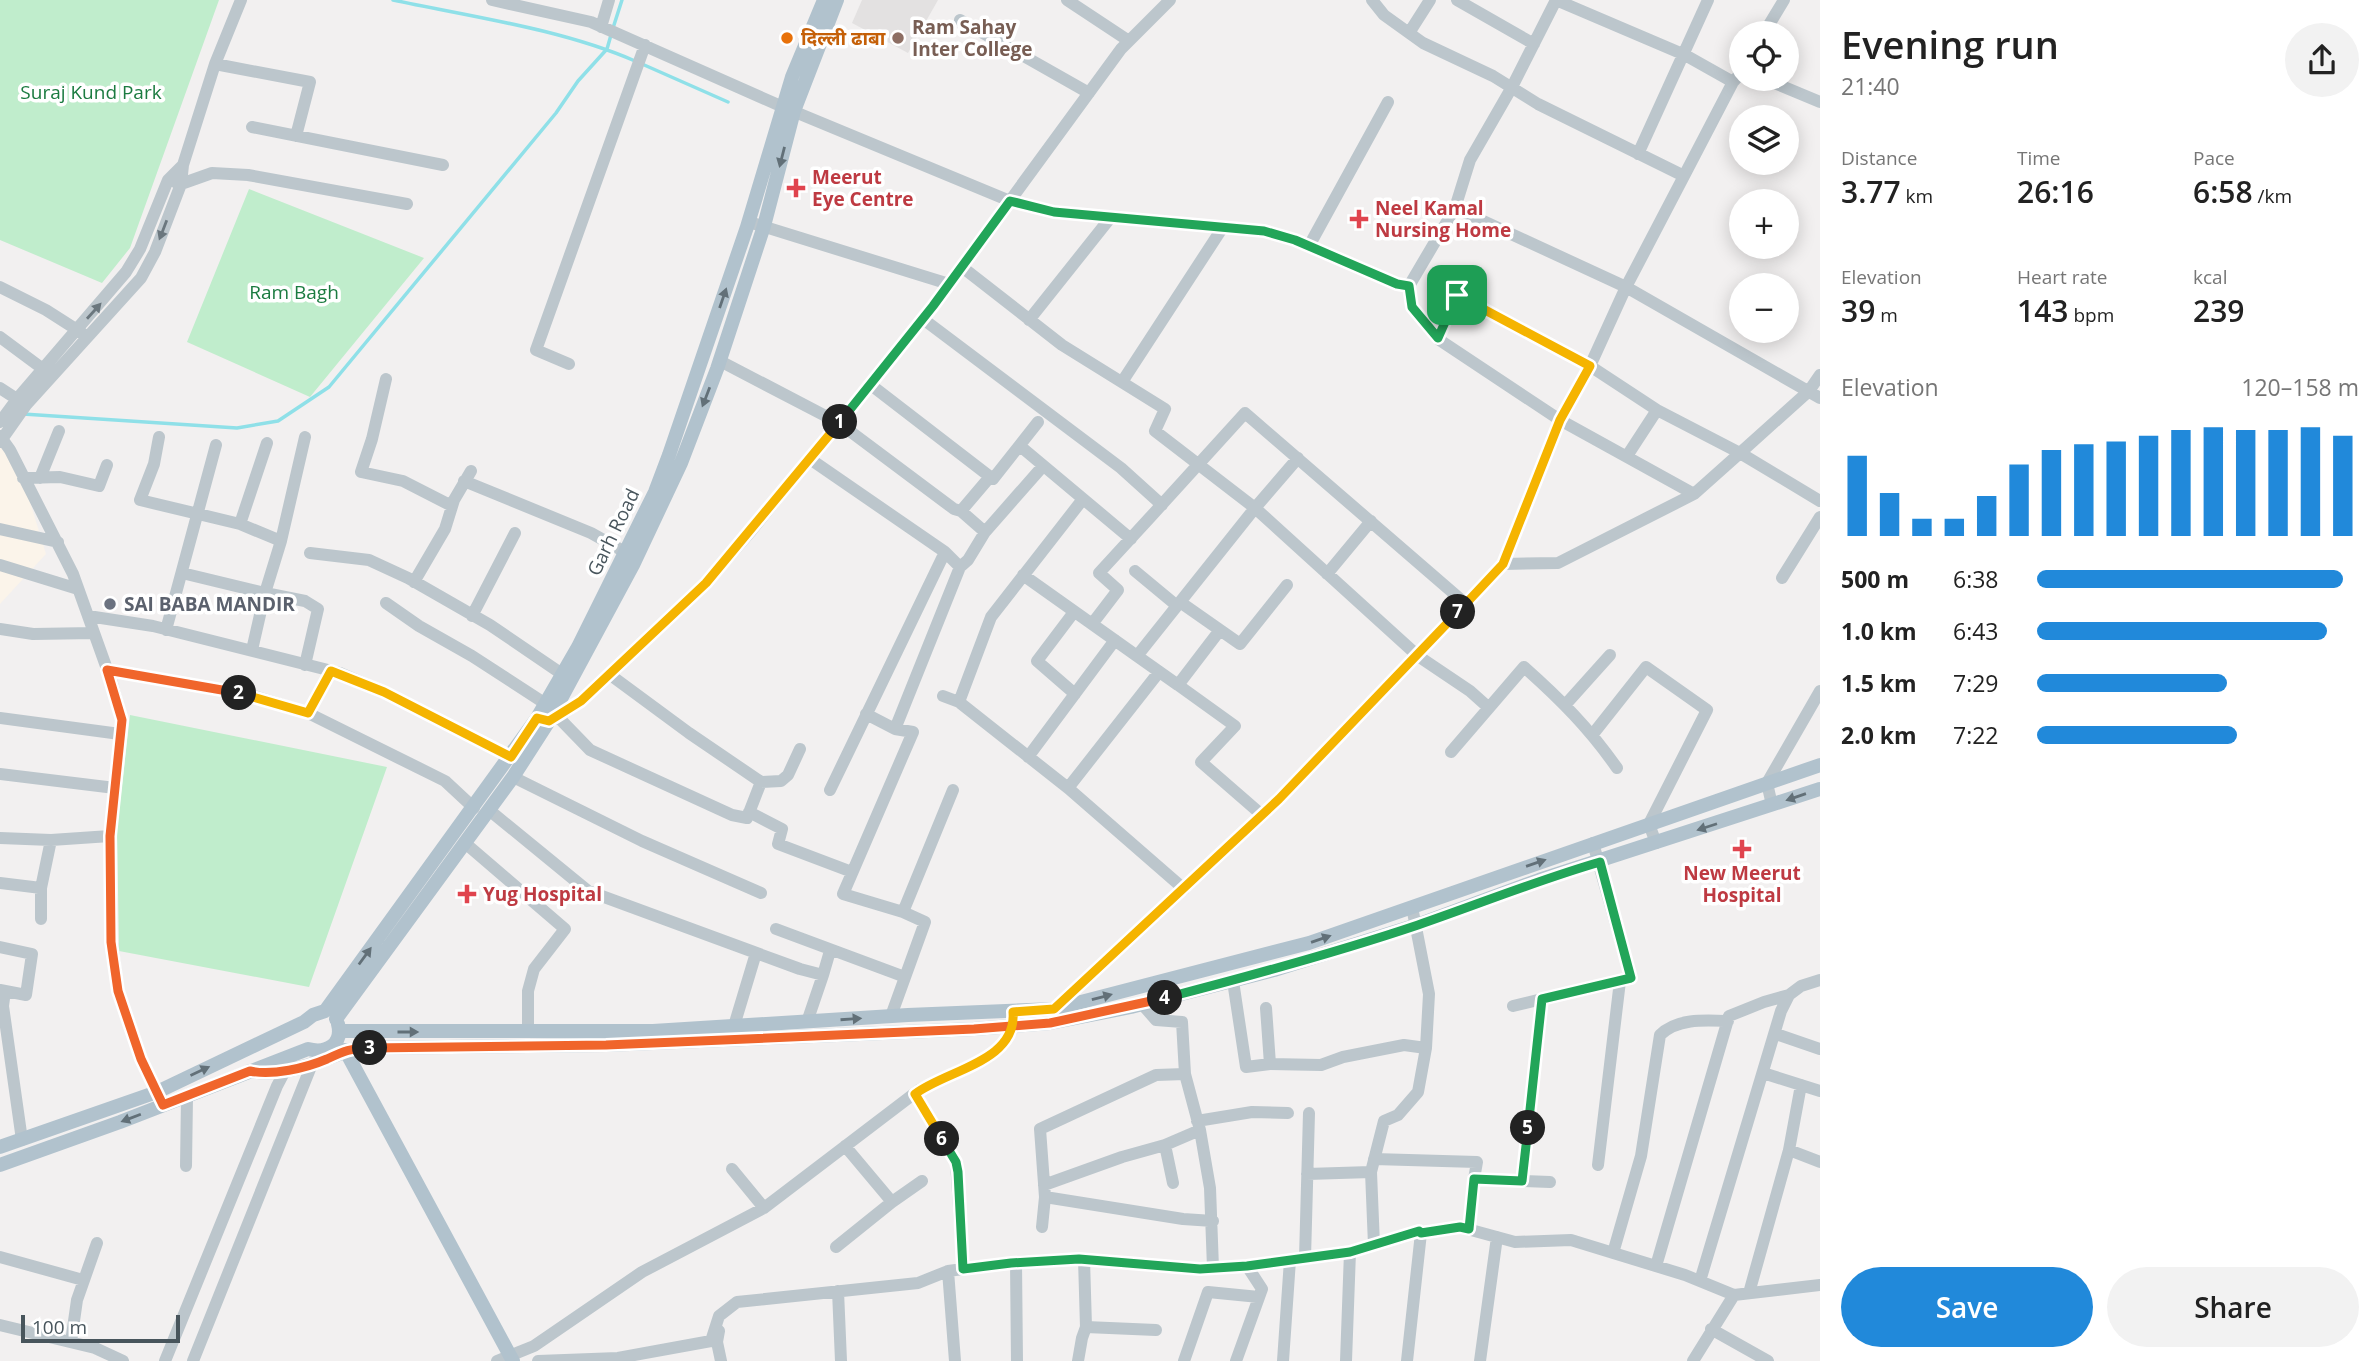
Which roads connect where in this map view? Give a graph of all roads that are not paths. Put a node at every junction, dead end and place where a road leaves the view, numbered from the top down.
1 (241, 0) edge
2 (492, 0) edge
3 (609, 0) edge
4 (824, 0) edge
5 (837, 0) edge
6 (1067, 0) edge
7 (1372, 0) edge
8 (1430, 0) edge
9 (1457, 0) edge
10 (1556, 0) edge
11 (1708, 0) edge
12 (1783, 0) edge
13 (1166, 1) edge
14 (960, 20) dead end
15 (1771, 21) edge
16 (601, 26) junction
17 (1409, 33) junction
18 (1129, 41) junction
19 (1534, 44) junction
20 (645, 45) junction
21 (1685, 55) junction
22 (215, 64) junction
23 (1729, 74) edge
24 (799, 79) junction
25 (1512, 88) junction
26 (1730, 91) edge
27 (1794, 91) edge
28 (1089, 93) junction
29 (1388, 102) dead end
30 (1820, 102) edge
31 (788, 109) junction
32 (252, 127) dead end
33 (296, 136) junction
34 (1638, 154) junction
35 (183, 165) junction
36 (443, 165) dead end
37 (1684, 176) junction
38 (168, 180) junction
39 (181, 184) junction
40 (1010, 201) junction
41 (407, 204) dead end
42 (1455, 208) junction
43 (1111, 218) junction
44 (749, 222) junction
45 (764, 226) junction
46 (1223, 228) junction
47 (1309, 246) junction
48 (962, 267) junction
49 (949, 284) junction
50 (1409, 286) junction
51 (0, 287) edge
52 (1626, 287) junction
53 (923, 319) junction
54 (1029, 320) junction
55 (82, 333) junction
56 (0, 337) edge
57 (1438, 338) junction
58 (720, 360) junction
59 (569, 363) dead end
60 (1590, 366) junction
61 (43, 369) junction
62 (1820, 374) edge
63 (386, 379) dead end
64 (1122, 382) junction
65 (871, 385) junction
66 (0, 388) edge
67 (1814, 394) edge
68 (22, 404) junction
69 (1657, 410) junction
70 (1560, 420) junction
71 (1038, 422) dead end
72 (6, 423) edge
73 (839, 423) junction
74 (59, 431) dead end
75 (159, 437) dead end
76 (305, 437) dead end
77 (1, 439) edge
78 (681, 442) junction
79 (267, 443) dead end
80 (216, 445) dead end
81 (1020, 446) junction
82 (1740, 453) junction
83 (1628, 456) junction
84 (1298, 458) junction
85 (810, 459) junction
86 (1198, 464) junction
87 (107, 465) dead end
88 (1044, 466) junction
89 (23, 478) junction
90 (40, 478) junction
91 (993, 480) junction
92 (661, 491) junction
93 (1693, 494) junction
94 (1083, 499) junction
95 (1820, 501) edge
96 (1162, 505) junction
97 (452, 506) junction
98 (1255, 508) junction
99 (961, 512) junction
100 (197, 514) junction
101 (1820, 517) edge
102 (1371, 521) junction
103 (240, 524) junction
104 (0, 529) edge
105 (985, 532) junction
106 (515, 533) dead end
107 (1131, 539) junction
108 (281, 541) junction
109 (58, 542) junction
110 (625, 552) junction
111 (944, 552) junction
112 (310, 553) dead end
113 (1503, 564) junction
114 (0, 565) edge
115 (960, 567) junction
116 (1135, 571) dead end
117 (182, 573) junction
118 (1327, 574) junction
119 (1023, 575) junction
120 (1782, 578) dead end
121 (414, 582) junction
122 (1287, 585) dead end
123 (615, 586) junction
124 (78, 589) junction
125 (265, 593) junction
126 (1180, 602) junction
127 (386, 603) dead end
128 (1466, 604) junction
129 (1074, 612) junction
130 (88, 616) junction
131 (472, 616) junction
132 (1092, 624) junction
133 (0, 629) edge
134 (166, 630) junction
135 (1220, 630) junction
136 (94, 633) junction
137 (1115, 640) junction
138 (252, 650) junction
139 (1610, 655) dead end
140 (1137, 656) junction
141 (1418, 656) junction
142 (305, 665) junction
143 (107, 670) junction
144 (331, 671) junction
145 (1159, 672) junction
146 (562, 674) junction
147 (609, 674) junction
148 (1178, 685) junction
149 (1820, 691) edge
150 (1075, 694) junction
151 (943, 696) dead end
152 (959, 702) junction
153 (1566, 704) junction
154 (1489, 708) junction
155 (308, 713) junction
156 (549, 714) junction
157 (866, 714) junction
158 (0, 718) edge
159 (895, 729) junction
160 (120, 734) junction
161 (1593, 734) junction
162 (800, 749) dead end
163 (1451, 752) dead end
164 (511, 757) junction
165 (1028, 757) junction
166 (1820, 765) edge
167 (1617, 768) dead end
168 (0, 774) edge
169 (513, 777) junction
170 (761, 782) junction
171 (1767, 783) junction
172 (115, 788) junction
173 (1068, 788) junction
174 (1820, 789) edge
175 (830, 790) dead end
176 (953, 790) dead end
177 (1772, 805) junction
178 (474, 808) junction
179 (489, 810) junction
180 (750, 812) junction
181 (1262, 815) junction
182 (1649, 824) junction
183 (110, 836) junction
184 (0, 838) edge
185 (51, 840) junction
186 (465, 843) junction
187 (1593, 843) junction
188 (1656, 844) junction
189 (1600, 862) junction
190 (852, 872) junction
191 (0, 883) edge
192 (426, 883) junction
193 (41, 888) junction
194 (1184, 889) junction
195 (761, 893) dead end
196 (1412, 907) junction
197 (902, 912) junction
198 (41, 919) dead end
199 (1417, 925) junction
200 (776, 929) dead end
201 (0, 947) edge
202 (831, 951) junction
203 (756, 953) junction
204 (1215, 967) junction
205 (823, 975) junction
206 (905, 977) junction
207 (1820, 980) edge
208 (1620, 981) junction
209 (1226, 983) junction
210 (3, 991) edge
211 (1789, 995) junction
212 (1542, 999) junction
213 (1142, 1004) junction
214 (1513, 1006) dead end
215 (1266, 1008) dead end
216 (891, 1016) junction
217 (1052, 1016) junction
218 (328, 1019) junction
219 (1014, 1019) junction
220 (807, 1021) junction
221 (1728, 1021) junction
222 (528, 1032) junction
223 (734, 1033) junction
224 (1776, 1034) junction
225 (605, 1039) junction
226 (1426, 1048) junction
227 (1820, 1049) edge
228 (345, 1050) junction
229 (312, 1064) junction
230 (1270, 1064) junction
231 (286, 1069) junction
232 (250, 1071) junction
233 (1763, 1073) junction
234 (1185, 1074) junction
235 (1801, 1085) junction
236 (1820, 1091) edge
237 (157, 1092) junction
238 (915, 1094) junction
239 (187, 1097) junction
240 (163, 1105) junction
241 (1288, 1113) dead end
242 (1309, 1113) dead end
243 (1198, 1125) junction
244 (22, 1140) junction
245 (1165, 1145) junction
246 (845, 1146) junction
247 (0, 1147) edge
248 (1789, 1150) junction
249 (1820, 1162) edge
250 (0, 1165) edge
251 (1598, 1165) dead end
252 (186, 1166) dead end
253 (1372, 1166) junction
254 (732, 1169) dead end
255 (1307, 1174) junction
256 (1474, 1179) junction
257 (922, 1181) dead end
258 (1522, 1181) junction
259 (1550, 1182) dead end
260 (1173, 1184) dead end
261 (1045, 1191) junction
262 (892, 1202) junction
263 (764, 1208) junction
264 (1213, 1221) junction
265 (1042, 1227) dead end
266 (1469, 1229) junction
267 (1421, 1233) junction
268 (1497, 1237) junction
269 (97, 1243) dead end
270 (1374, 1245) junction
271 (836, 1247) dead end
272 (1350, 1252) junction
273 (1613, 1253) junction
274 (0, 1257) edge
275 (1305, 1258) junction
276 (1084, 1259) junction
277 (1290, 1260) junction
278 (1016, 1262) junction
279 (1247, 1266) junction
280 (1656, 1266) junction
281 (1213, 1268) junction
282 (963, 1269) junction
283 (948, 1271) junction
284 (83, 1280) junction
285 (1700, 1281) junction
286 (1820, 1285) edge
287 (838, 1291) junction
288 (1749, 1293) junction
289 (1734, 1295) junction
290 (1259, 1297) junction
291 (717, 1324) junction
292 (0, 1325) edge
293 (1086, 1327) junction
294 (1711, 1329) junction
295 (1156, 1330) dead end
296 (71, 1342) junction
297 (653, 1357) edge
298 (507, 1359) edge
299 (1696, 1360) edge
300 (123, 1361) edge
301 (165, 1361) edge
302 (192, 1361) edge
303 (538, 1361) edge
304 (721, 1361) edge
305 (841, 1361) edge
306 (955, 1361) edge
307 (1017, 1361) edge
308 (1078, 1361) edge
309 (1184, 1361) edge
310 (1236, 1361) edge
311 (1283, 1361) edge
312 (1346, 1361) edge
313 (1407, 1361) edge
314 (1480, 1361) edge
315 (1768, 1361) edge

1 - 22 street
2 - 16 street
3 - 16 street
4 - 24 main road, Garh Road
5 - 24 main road, Garh Road
6 - 18 street
7 - 17 street
8 - 17 street
9 - 19 street
10 - 19 street
10 - 21 street
11 - 21 street
12 - 15 street
13 - 18 street
14 - 28 street
16 - 20 street
17 - 25 street
18 - 28 street
19 - 25 street
20 - 31 street
20 - 59 street
21 - 23 street
21 - 34 street
22 - 33 street
22 - 35 street
24 - 31 main road, Garh Road
25 - 34 street
25 - 42 street
26 - 37 street
27 - 30 street
28 - 40 street
29 - 47 street
31 - 40 street
31 - 44 main road, Garh Road
31 -> 45 main road, Garh Road
32 - 33 street
33 - 36 street
34 - 37 street
35 - 38 street
35 - 39 street
37 - 52 street
38 - 39 street
55 -> 38 street
39 - 41 street
39 -> 55 street
40 - 43 street
40 - 48 street
42 - 50 street
42 - 52 street
43 - 46 street
43 - 54 street
44 - 45 street
78 -> 44 main road, Garh Road
45 - 49 street
45 - 58 main road, Garh Road
46 - 47 street
46 - 64 street
47 - 50 street
48 - 49 street
48 - 54 street
49 - 53 street
50 - 57 street
51 - 55 street
52 - 60 street
52 - 67 street
53 - 65 street
53 - 96 street
54 - 64 street
55 - 61 street
55 - 68 street
56 - 61 street
57 - 60 street
57 - 70 street
58 - 73 street
58 -> 78 main road, Garh Road
60 - 69 street
60 - 70 street
61 - 68 street
62 - 67 street
63 - 97 street
64 - 86 street
65 - 73 street
65 - 91 street
66 - 68 street
67 - 82 street
68 - 72 street
69 - 82 street
69 - 83 street
70 - 83 street
70 - 113 street
71 - 81 street
72 - 77 street
73 - 85 street
73 - 99 street
74 - 90 street
75 - 100 street
76 - 108 street
77 - 89 street
78 - 92 main road, Garh Road
79 - 103 street
80 - 100 street
81 - 88 street
81 - 91 street
82 - 93 street
82 - 95 street
83 - 93 street
84 - 86 street
84 - 98 street
84 - 102 street
85 - 111 street
85 - 147 street
86 - 96 street
86 - 98 street
87 - 90 street
88 - 94 street
88 - 105 street
89 - 90 street
89 - 109 street
91 - 99 street
92 - 110 main road, Garh Road
92 - 123 main road, Garh Road
93 - 113 street
94 - 107 street
94 - 119 street
96 - 107 street
97 - 110 street
97 - 121 street
98 - 118 street
98 - 126 street
99 - 105 street
100 - 103 street
100 - 117 street
101 - 120 street
102 - 118 street
102 - 128 street
103 - 108 street
104 - 109 street
105 - 115 street
106 - 131 street
107 - 132 street
108 - 125 street
109 - 124 street
110 - 123 main road, Garh Road
111 - 115 street
111 - 157 street
112 - 121 street
113 - 128 street
114 - 124 street
115 - 159 street
116 - 126 street
117 - 125 street
117 - 134 street
118 - 141 street
119 - 129 street
119 - 152 street
121 - 131 street
122 - 135 street
123 - 146 main road, Garh Road
123 - 156 main road, Garh Road
124 - 130 street
125 - 138 street
125 - 142 street
126 - 135 street
126 - 140 street
127 - 156 street
128 - 141 street
129 - 132 street
129 - 150 street
130 - 134 street
130 - 136 street
131 - 146 street
132 - 137 street
133 - 136 street
134 - 138 street
135 - 148 street
136 - 143 street
137 - 140 street
137 - 150 street
138 - 142 street
139 - 153 street
140 - 145 street
141 - 154 street
141 - 181 street
142 - 144 street
143 - 155 street
143 - 160 street
144 - 155 street
144 - 164 street
145 - 148 street
145 - 173 street
146 - 156 main road, Garh Road
147 - 156 street
147 - 170 street
148 - 181 street
149 - 171 street
150 - 165 street
151 - 152 street
152 - 165 street
153 - 154 street
153 - 161 street
154 - 163 street
155 - 178 street
156 - 164 main road, Garh Road
156 - 169 main road, Garh Road
156 - 180 street
157 - 159 street
157 - 175 street
158 - 160 street
159 - 190 street
160 - 172 street
161 - 167 street
161 - 182 street
162 - 170 street
164 - 178 main road, Garh Road
165 - 173 street
166 - 171 main road
168 - 172 street
169 - 179 main road, Garh Road
169 - 195 street
170 - 180 street
171 - 177 street
171 - 182 main road
172 - 183 street
173 - 194 street
174 -> 177 main road
176 - 197 street
177 -> 188 main road
178 - 192 main road, Garh Road
179 - 186 main road, Garh Road
179 - 203 street
180 - 190 street
181 - 194 street
182 - 187 main road
182 - 188 street
183 - 185 street
183 - 237 street
184 - 185 street
185 - 193 street
186 - 192 main road, Garh Road
186 - 222 street
187 - 189 street
196 -> 187 main road
188 - 189 main road
189 - 199 main road
189 - 208 street
190 - 197 street
191 - 193 street
192 - 218 main road, Garh Road
193 - 198 street
194 - 217 street
196 - 199 street
204 -> 196 main road
197 - 206 street
199 - 209 main road
199 - 226 street
200 - 202 street
201 - 210 street
202 - 205 street
202 - 206 street
203 - 205 street
203 - 223 street
204 - 209 main road
217 -> 204 main road
205 - 220 street
206 - 216 street
207 - 211 street
208 - 212 street
208 - 251 street
209 - 213 main road
209 - 230 street
210 - 244 street
211 - 221 street
211 - 224 street
212 - 214 street
212 - 258 street
213 - 217 main road
213 - 234 street
215 - 230 street
216 - 219 main road
220 -> 216 main road
217 - 219 main road
218 -> 222 main road
218 - 232 main road
237 -> 218 main road
219 - 223 main road
219 - 238 street
220 - 223 main road
221 - 273 street
221 - 280 street
222 - 225 main road
223 - 225 main road
224 - 227 street
224 - 233 street
225 - 228 main road
226 - 230 street
226 - 253 street
228 - 229 main road
228 - 298 main road
229 - 231 main road
229 - 302 street
231 - 232 main road
231 - 301 street
232 - 239 main road
233 - 235 street
233 - 285 street
234 - 243 street
234 - 261 street
235 - 236 street
235 - 248 street
237 - 240 street
237 - 244 main road
238 - 246 street
238 - 282 street
239 - 240 main road
239 - 252 street
240 -> 250 main road
241 - 243 street
242 - 255 street
243 - 245 street
243 - 264 street
244 - 247 main road
245 - 260 street
245 - 261 street
246 - 262 street
246 - 263 street
248 - 249 street
248 - 288 street
253 - 255 street
253 - 256 street
253 - 270 street
254 - 263 street
255 - 275 street
256 - 258 street
256 - 266 street
257 - 262 street
258 - 259 street
261 - 264 street
261 - 265 street
262 - 271 street
263 - 298 street
264 - 281 street
266 - 267 street
266 - 268 street
267 - 270 street
267 - 313 street
268 - 273 street
268 - 314 street
269 - 284 street
270 - 272 street
272 - 275 street
272 - 312 street
273 - 280 street
274 - 284 street
275 - 277 street
276 - 278 street
276 - 281 street
276 - 293 street
277 - 279 street
277 - 311 street
278 - 282 street
278 - 307 street
279 - 281 street
279 - 290 street
280 - 285 street
282 - 283 street
283 - 287 street
283 - 306 street
284 - 296 street
285 - 289 street
286 - 288 street
287 - 291 street
287 - 305 street
288 - 289 street
289 - 294 street
290 - 309 street
290 - 310 street
291 - 297 street
291 - 304 street
292 - 296 street
293 - 295 street
293 - 308 street
294 - 299 street
294 - 315 street
296 - 300 street
297 - 303 street

